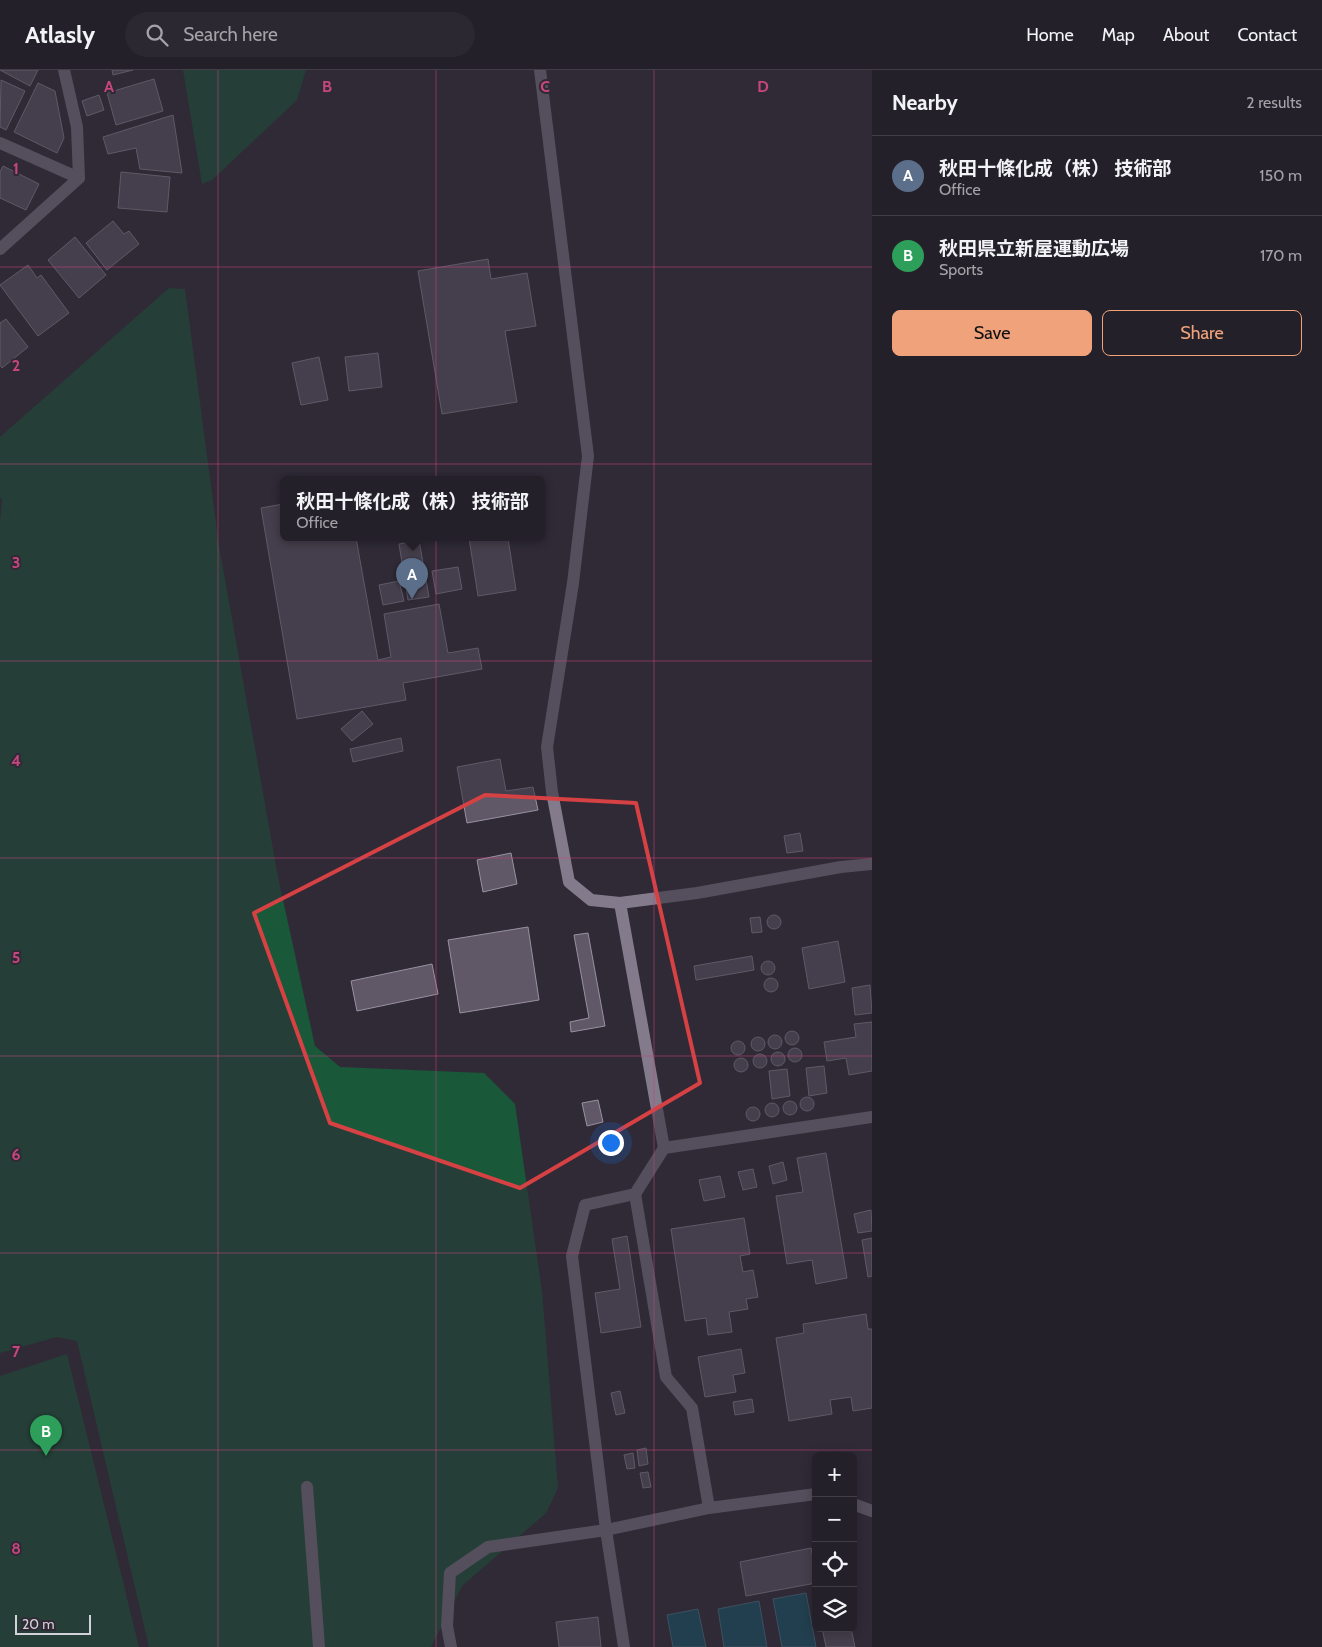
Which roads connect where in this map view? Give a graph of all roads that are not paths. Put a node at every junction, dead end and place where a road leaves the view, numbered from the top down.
1 (64, 70) edge
2 (540, 70) edge
3 (0, 142) edge
4 (79, 178) junction
5 (0, 249) edge
6 (872, 864) edge
7 (620, 903) junction
8 (872, 1116) edge
9 (664, 1148) junction
10 (635, 1194) junction
11 (307, 1487) dead end
12 (812, 1495) edge
13 (857, 1505) edge
14 (709, 1508) junction
15 (872, 1511) edge
16 (606, 1530) junction
17 (319, 1647) edge
18 (450, 1647) edge
19 (624, 1647) edge

1 - 4 street
2 - 7 street
3 - 4 street
4 - 5 street
6 - 7 street
7 - 9 street
8 - 9 street
9 - 10 street
10 - 14 street
10 - 16 street
11 - 17 street
12 - 14 street
13 - 15 street
14 - 16 street
16 - 18 street
16 - 19 street

